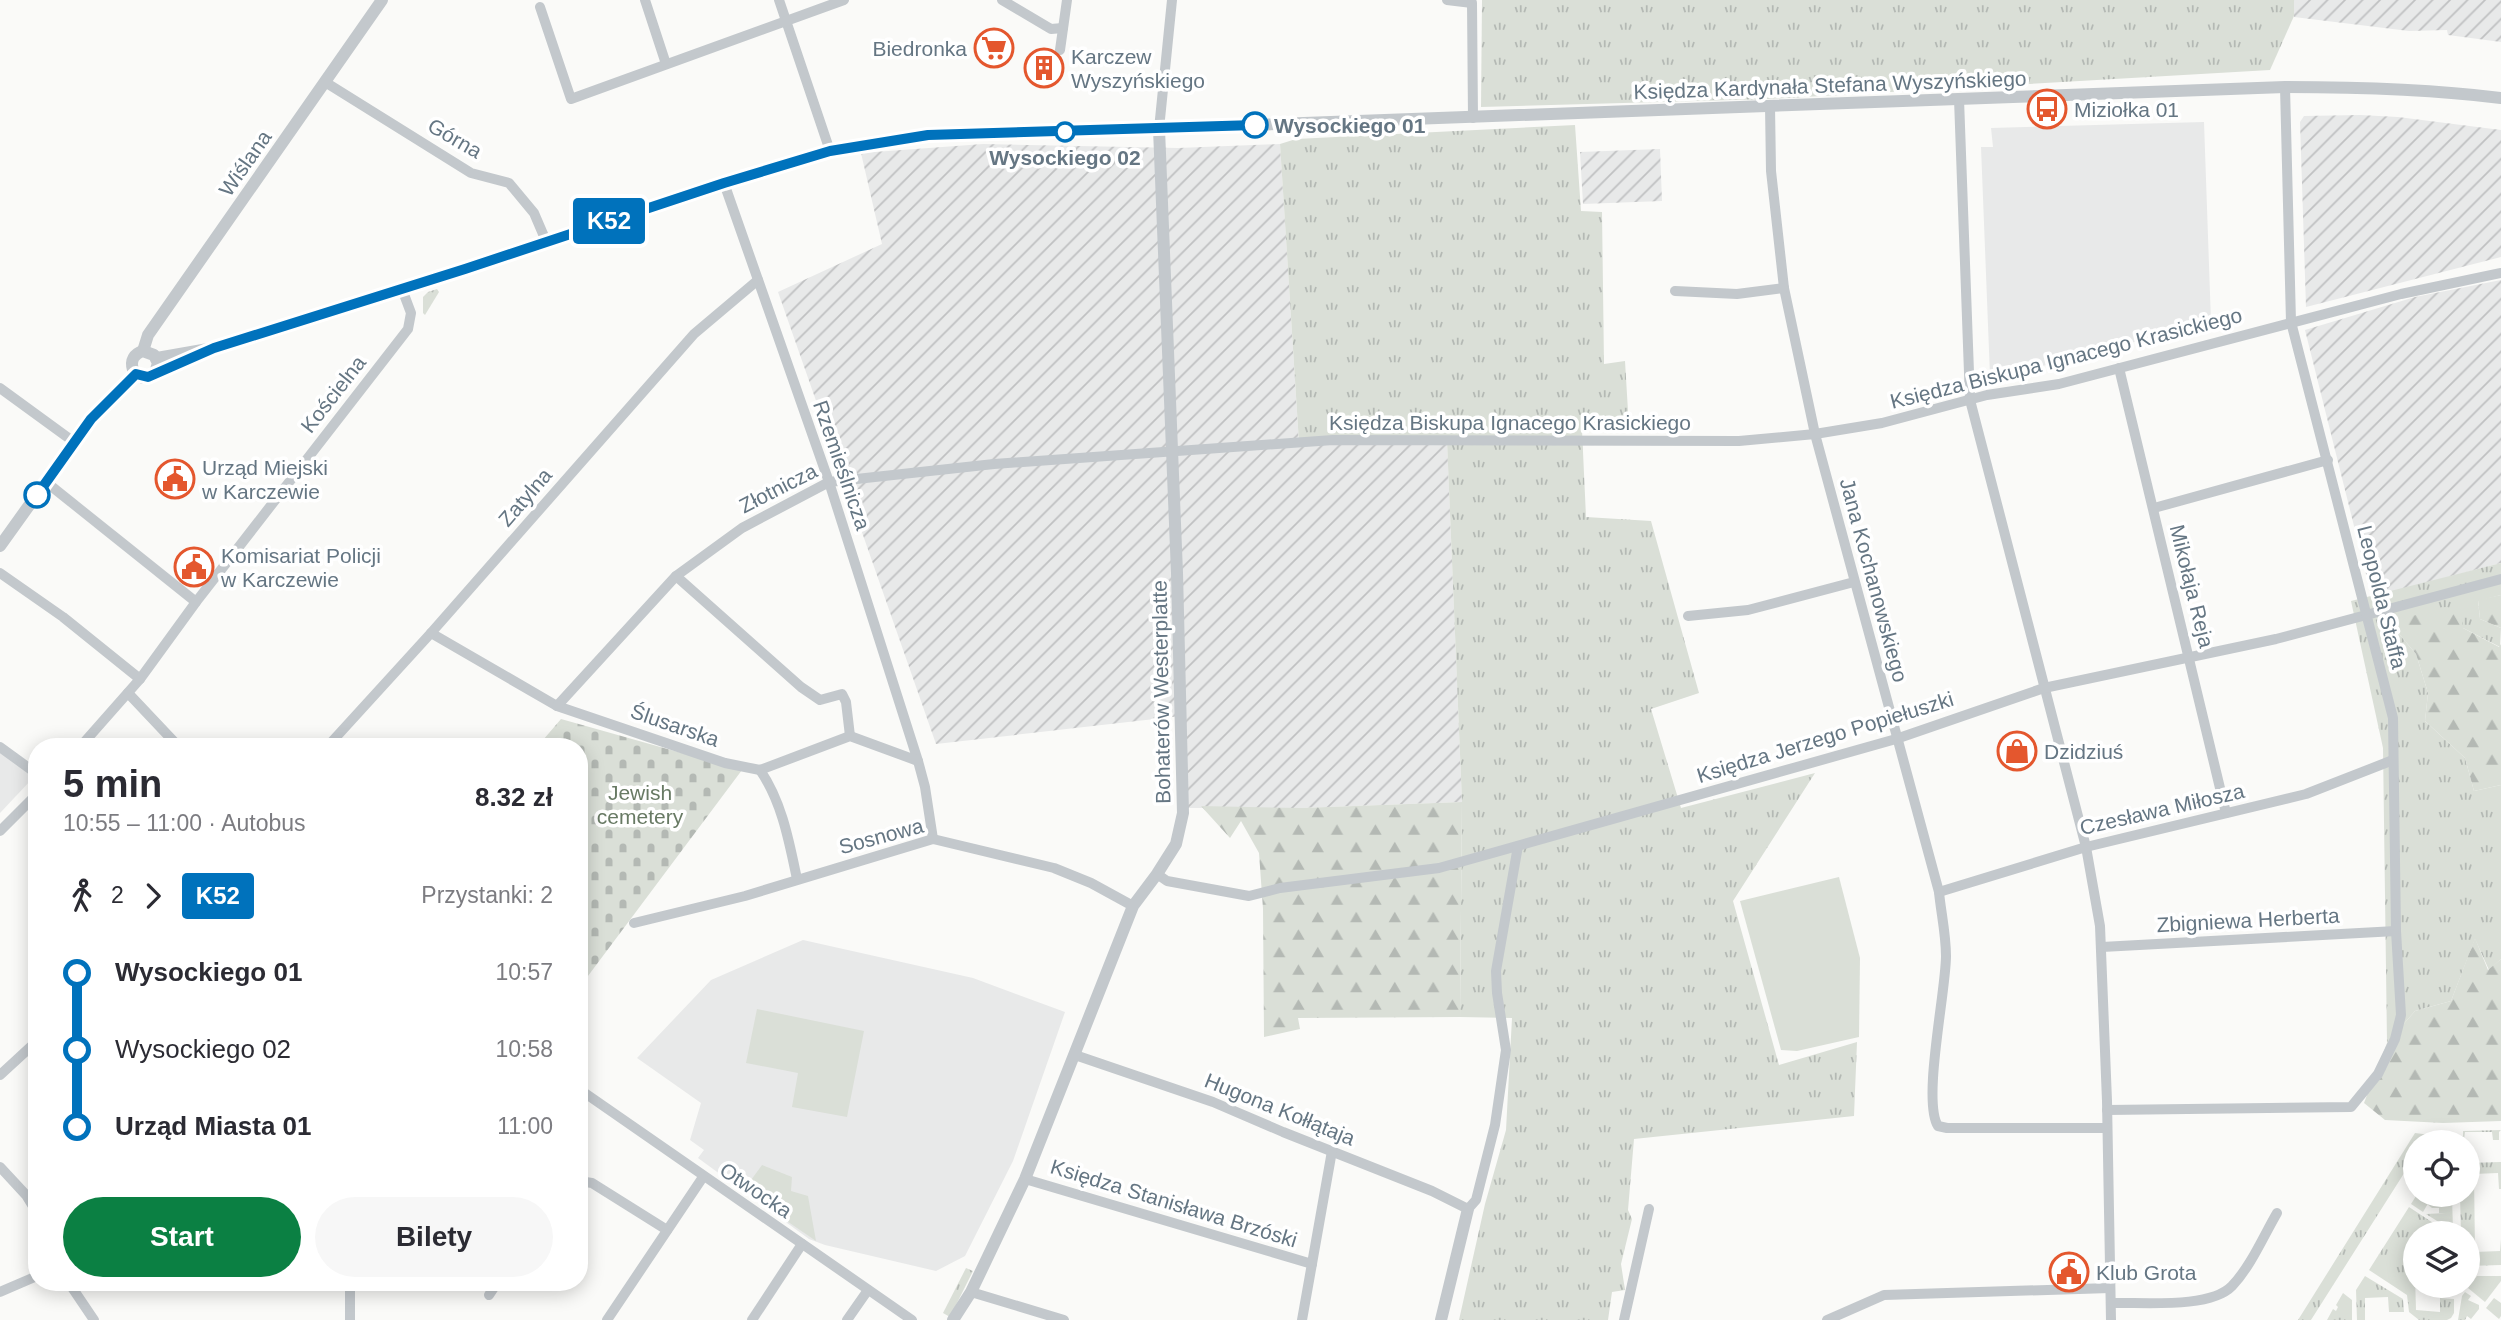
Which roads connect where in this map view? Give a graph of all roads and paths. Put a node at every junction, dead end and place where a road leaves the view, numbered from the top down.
1 (382, 0) edge
2 (645, 0) edge
3 (779, 0) edge
4 (844, 0) edge
5 (1002, 0) edge
6 (1068, 0) edge
7 (1172, 0) edge
8 (1447, 0) edge
9 (1472, 1) edge
10 (540, 7) dead end
11 (785, 22) junction
12 (1063, 28) junction
13 (1060, 50) dead end
14 (666, 64) junction
15 (325, 82) junction
16 (2286, 87) junction
17 (2501, 98) edge
18 (1959, 99) junction
19 (1770, 106) junction
20 (1473, 118) junction
21 (1159, 129) junction
22 (830, 151) junction
23 (724, 183) junction
24 (546, 242) junction
25 (2501, 273) edge
26 (758, 280) junction
27 (1784, 288) junction
28 (402, 289) junction
29 (1675, 291) dead end
30 (2291, 322) junction
31 (214, 348) junction
32 (144, 351) junction
33 (157, 358) junction
34 (2119, 368) junction
35 (155, 373) junction
36 (136, 374) junction
37 (0, 388) edge
38 (1970, 400) junction
39 (1815, 434) junction
40 (74, 442) junction
41 (1172, 453) junction
42 (2328, 460) junction
43 (46, 482) junction
44 (829, 482) junction
45 (2154, 508) junction
46 (0, 546) edge
47 (0, 573) edge
48 (676, 576) junction
49 (2501, 579) edge
50 (1854, 582) junction
51 (196, 602) junction
52 (2366, 615) junction
53 (1688, 616) dead end
54 (431, 633) junction
55 (2190, 657) junction
56 (140, 679) junction
57 (2044, 688) junction
58 (128, 693) junction
59 (557, 706) junction
60 (850, 736) junction
61 (88, 738) edge
62 (170, 738) edge
63 (335, 738) edge
64 (1896, 739) junction
65 (0, 747) edge
66 (2393, 760) junction
67 (918, 761) junction
68 (28, 768) edge
69 (760, 770) junction
70 (28, 803) edge
71 (2226, 813) junction
72 (0, 831) edge
73 (933, 839) junction
74 (1518, 846) junction
75 (2085, 847) junction
76 (1157, 874) junction
77 (797, 879) junction
78 (1938, 892) junction
79 (1133, 906) junction
80 (634, 923) dead end
81 (2396, 931) junction
82 (2102, 947) junction
83 (28, 1049) edge
84 (1075, 1055) junction
85 (0, 1075) edge
86 (588, 1096) edge
87 (2107, 1110) junction
88 (2107, 1128) junction
89 (1332, 1151) junction
90 (0, 1167) edge
91 (703, 1177) junction
92 (1024, 1178) junction
93 (588, 1182) edge
94 (28, 1198) edge
95 (1468, 1209) junction
96 (1649, 1209) dead end
97 (2277, 1213) dead end
98 (667, 1230) junction
99 (802, 1244) junction
100 (1312, 1264) junction
101 (28, 1280) edge
102 (2110, 1288) junction
103 (867, 1290) junction
104 (74, 1291) edge
105 (350, 1291) edge
106 (492, 1291) edge
107 (0, 1292) edge
108 (971, 1292) junction
109 (489, 1296) dead end
110 (2111, 1303) junction
111 (94, 1320) edge
112 (349, 1320) edge
113 (607, 1320) edge
114 (752, 1320) edge
115 (847, 1320) edge
116 (912, 1320) edge
117 (953, 1320) edge
118 (1064, 1320) edge
119 (1301, 1320) edge
120 (1441, 1320) edge
121 (1624, 1320) edge
122 (1827, 1320) edge
123 (2111, 1320) edge

1 - 15 street, Wiślana
2 - 14 street
3 - 11 street
4 - 11 street
5 - 12 street
6 - 12 street
7 - 21 street
8 - 9 street
9 - 20 street
10 - 14 street
11 - 14 street
11 - 22 street
12 - 13 street
15 - 24 street, Górna
15 - 32 street, Wiślana
16 - 17 street, Księdza Kardynała Stefana Wyszyńskiego
16 - 18 street, Księdza Kardynała Stefana Wyszyńskiego
16 - 30 street, Leopolda Staffa
18 - 19 street, Księdza Kardynała Stefana Wyszyńskiego
18 - 38 street
19 - 20 street, Księdza Kardynała Stefana Wyszyńskiego
19 - 27 street, Jana Kochanowskiego
20 - 21 street, Księdza Kardynała Stefana Wyszyńskiego
21 - 22 street, Księdza Kardynała Stefana Wyszyńskiego
21 - 41 street, Bohaterów Westerplatte
22 - 23 street, Księdza Kardynała Stefana Wyszyńskiego
23 - 24 street, Księdza Kardynała Stefana Wyszyńskiego
23 - 26 street, Rzemieślnicza
24 - 28 street, Księdza Kardynała Stefana Wyszyńskiego
25 - 30 street, Księdza Biskupa Ignacego Krasickiego
26 - 44 street, Rzemieślnicza
26 - 54 street, Zatylna
27 - 29 street
27 - 39 street, Jana Kochanowskiego
28 - 31 street, Księdza Kardynała Stefana Wyszyńskiego
28 - 51 street, Kościelna
30 - 34 street, Księdza Biskupa Ignacego Krasickiego
30 - 42 street, Leopolda Staffa
31 - 33 street
31 - 35 street
32 - 33 street
32 - 36 street
33 - 35 street
34 - 38 street, Księdza Biskupa Ignacego Krasickiego
34 - 45 street, Mikołaja Reja
35 - 36 street
36 - 40 street
37 - 40 street
38 - 39 street, Księdza Biskupa Ignacego Krasickiego
38 - 57 street
39 - 41 street, Księdza Biskupa Ignacego Krasickiego
39 - 50 street, Jana Kochanowskiego
40 - 43 street
41 - 44 street, Złotnicza
41 - 76 street, Bohaterów Westerplatte
42 - 45 street
42 - 52 street, Leopolda Staffa
43 - 46 street
43 - 51 street
44 - 48 street, Złotnicza
44 - 67 street, Rzemieślnicza
45 - 55 street, Mikołaja Reja
47 - 56 street
48 - 59 street, Złotnicza
48 - 60 street
49 - 52 street, Księdza Jerzego Popiełuszki
50 - 53 street
50 - 64 street, Jana Kochanowskiego
51 - 56 street, Kościelna
52 - 55 street, Księdza Jerzego Popiełuszki
52 - 66 street, Leopolda Staffa
54 - 59 street, Ślusarska
54 - 63 street, Zatylna
55 - 57 street, Księdza Jerzego Popiełuszki
55 - 71 street, Mikołaja Reja
56 - 58 street, Kościelna
57 - 64 street, Księdza Jerzego Popiełuszki
57 - 75 street
58 - 61 street, Kościelna
58 - 62 street
59 - 69 street, Ślusarska
60 - 67 street
60 - 69 street
64 - 74 street, Księdza Jerzego Popiełuszki
64 - 78 street, Jana Kochanowskiego
65 - 68 street
66 - 71 street, Czesława Miłosza
66 - 81 street, Leopolda Staffa
67 - 73 street, Rzemieślnicza
69 - 77 street
70 - 72 street
71 - 75 street, Czesława Miłosza
73 - 77 street, Sosnowa
73 - 79 street, Sosnowa
74 - 76 street, Księdza Jerzego Popiełuszki
74 - 95 street
75 - 78 street, Czesława Miłosza
75 - 82 street
76 - 79 street, Bohaterów Westerplatte
77 - 80 street, Sosnowa
78 - 88 street, Jana Kochanowskiego
79 - 84 street, Bohaterów Westerplatte
81 - 82 street, Zbigniewa Herberta
81 - 87 street, Leopolda Staffa
82 - 87 street
83 - 85 street
84 - 89 street, Hugona Kołłątaja
84 - 92 street, Bohaterów Westerplatte
86 - 91 street, Otwocka
87 - 88 street
88 - 102 street
89 - 95 street, Hugona Kołłątaja
89 - 100 street
90 - 94 street
91 - 98 street
91 - 99 street, Otwocka
92 - 100 street, Księdza Stanisława Brzóski
92 - 108 street, Bohaterów Westerplatte
93 - 98 street
95 - 120 street
96 - 121 street
97 - 110 street
98 - 113 street
99 - 103 street, Otwocka
99 - 114 street
100 - 119 street
101 - 107 street
102 - 110 street
102 - 122 street
103 - 115 street
103 - 116 street, Otwocka
104 - 111 street
105 - 112 street
106 - 109 street
108 - 117 street, Bohaterów Westerplatte
108 - 118 street
110 - 123 street

